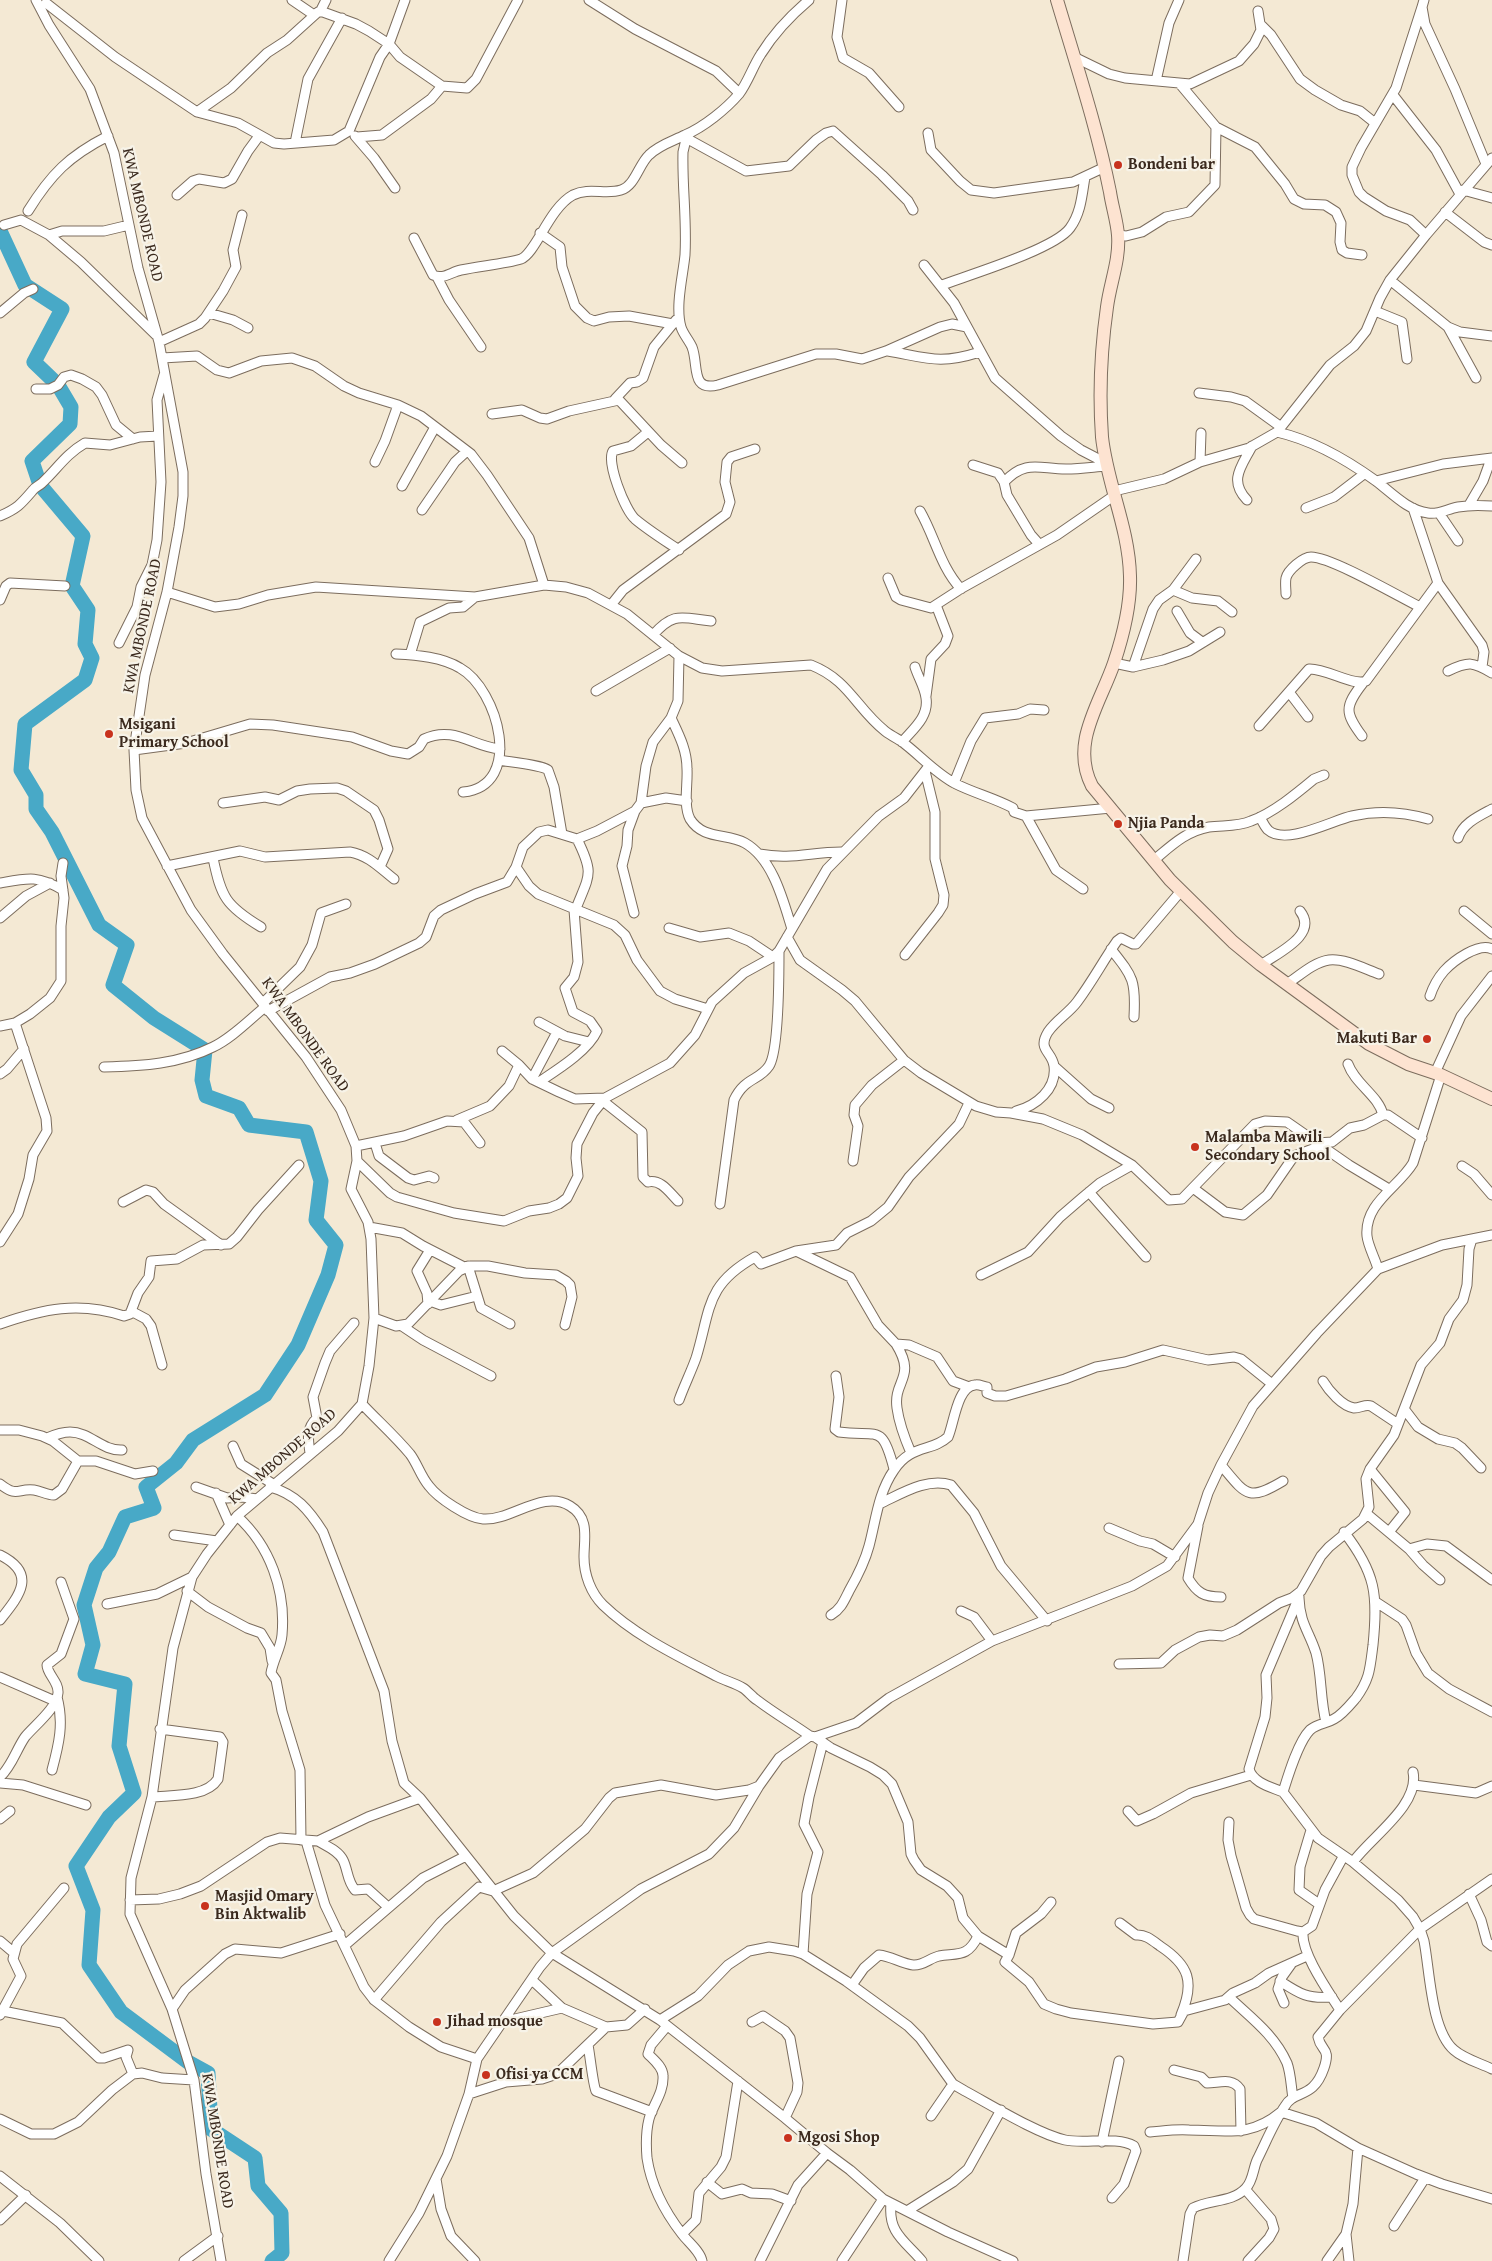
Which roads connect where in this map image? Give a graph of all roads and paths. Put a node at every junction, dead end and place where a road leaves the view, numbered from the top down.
1 (292, 0) edge
2 (326, 0) edge
3 (405, 0) edge
4 (518, 0) edge
5 (589, 0) edge
6 (808, 0) edge
7 (842, 0) edge
8 (1057, 0) edge
9 (1179, 0) edge
10 (44, 2) edge
11 (1423, 3) edge
12 (1258, 11) dead end
13 (317, 13) junction
14 (342, 18) junction
15 (1261, 25) junction
16 (389, 44) junction
17 (1074, 57) junction
18 (1156, 81) junction
19 (1180, 84) junction
20 (442, 86) junction
21 (739, 93) junction
22 (1393, 95) junction
23 (899, 107) dead end
24 (197, 112) junction
25 (1375, 123) junction
26 (1216, 127) junction
27 (349, 131) junction
28 (928, 133) dead end
29 (108, 136) junction
30 (259, 136) junction
31 (686, 136) junction
32 (357, 137) junction
33 (295, 143) junction
34 (1489, 161) edge
35 (1105, 167) junction
36 (1085, 177) junction
37 (395, 188) dead end
38 (1462, 192) junction
39 (177, 194) dead end
40 (1492, 198) edge
41 (913, 210) dead end
42 (28, 211) dead end
43 (1445, 212) junction
44 (242, 215) dead end
45 (4, 225) dead end
46 (129, 225) junction
47 (540, 233) junction
48 (1118, 235) junction
49 (1426, 235) junction
50 (49, 236) junction
51 (414, 238) dead end
52 (1492, 245) edge
53 (1362, 255) dead end
54 (924, 265) dead end
55 (437, 277) junction
56 (1390, 280) junction
57 (942, 285) junction
58 (33, 289) dead end
59 (1375, 311) junction
60 (0, 313) edge
61 (209, 313) junction
62 (680, 314) junction
63 (673, 324) junction
64 (967, 327) junction
65 (248, 328) dead end
66 (1448, 328) junction
67 (1492, 336) edge
68 (158, 338) junction
69 (481, 347) dead end
70 (886, 351) junction
71 (980, 352) junction
72 (162, 358) junction
73 (1407, 359) dead end
74 (164, 372) junction
75 (1476, 378) dead end
76 (36, 389) dead end
77 (1199, 393) dead end
78 (615, 399) junction
79 (398, 405) junction
80 (492, 414) dead end
81 (435, 427) junction
82 (1279, 430) junction
83 (648, 432) junction
84 (1201, 433) dead end
85 (158, 436) junction
86 (133, 439) junction
87 (1252, 446) junction
88 (755, 449) dead end
89 (468, 451) junction
90 (1492, 459) edge
91 (375, 462) dead end
92 (1200, 462) junction
93 (682, 463) dead end
94 (973, 465) dead end
95 (1106, 465) junction
96 (1364, 474) junction
97 (1376, 480) junction
98 (1004, 482) junction
99 (402, 486) dead end
100 (1114, 493) junction
101 (1247, 500) dead end
102 (1469, 505) junction
103 (1492, 506) edge
104 (1306, 508) dead end
105 (1413, 508) junction
106 (422, 510) dead end
107 (920, 510) dead end
108 (1439, 513) junction
109 (0, 516) edge
110 (1458, 541) dead end
111 (1039, 544) junction
112 (679, 550) junction
113 (1196, 559) dead end
114 (888, 578) dead end
115 (1438, 583) junction
116 (544, 585) junction
117 (66, 586) dead end
118 (960, 589) junction
119 (1173, 590) junction
120 (166, 592) junction
121 (1286, 594) dead end
122 (475, 597) junction
123 (0, 600) edge
124 (611, 605) junction
125 (936, 605) junction
126 (1420, 607) junction
127 (1177, 611) dead end
128 (1232, 612) dead end
129 (710, 622) dead end
130 (1220, 632) dead end
131 (653, 635) junction
132 (1202, 642) junction
133 (119, 644) dead end
134 (670, 648) junction
135 (396, 654) dead end
136 (410, 655) junction
137 (679, 656) junction
138 (1114, 664) junction
139 (1133, 666) junction
140 (915, 667) dead end
141 (1482, 668) junction
142 (1448, 671) dead end
143 (1492, 673) edge
144 (1362, 683) junction
145 (596, 691) dead end
146 (1289, 692) junction
147 (926, 696) junction
148 (1044, 710) dead end
149 (1308, 717) dead end
150 (671, 718) junction
151 (1258, 726) dead end
152 (1362, 736) dead end
153 (902, 742) junction
154 (500, 749) junction
155 (134, 750) junction
156 (499, 760) junction
157 (927, 768) junction
158 (1324, 775) dead end
159 (954, 783) junction
160 (463, 792) dead end
161 (687, 801) junction
162 (223, 803) dead end
163 (641, 803) junction
164 (1111, 808) junction
165 (1492, 809) edge
166 (635, 811) junction
167 (1026, 816) junction
168 (1260, 817) junction
169 (1428, 819) dead end
170 (562, 834) junction
171 (1458, 838) dead end
172 (578, 839) junction
173 (842, 852) junction
174 (759, 854) junction
175 (213, 858) junction
176 (1154, 860) junction
177 (63, 862) dead end
178 (167, 866) junction
179 (380, 867) junction
180 (516, 867) junction
181 (394, 879) dead end
182 (50, 882) junction
183 (0, 883) edge
184 (1083, 889) dead end
185 (63, 890) junction
186 (1181, 891) junction
187 (346, 904) dead end
188 (575, 910) junction
189 (1300, 910) dead end
190 (1464, 911) dead end
191 (634, 913) dead end
192 (0, 918) edge
193 (261, 927) dead end
194 (669, 928) dead end
195 (789, 933) junction
196 (1492, 934) edge
197 (1491, 947) edge
198 (1110, 949) junction
199 (776, 954) junction
200 (905, 956) dead end
201 (1261, 965) junction
202 (1379, 974) dead end
203 (1492, 976) edge
204 (1287, 984) junction
205 (1430, 996) dead end
206 (265, 1007) junction
207 (708, 1009) junction
208 (1134, 1017) dead end
209 (539, 1022) dead end
210 (15, 1023) junction
211 (0, 1026) edge
212 (557, 1032) junction
213 (589, 1042) junction
214 (24, 1048) junction
215 (502, 1052) dead end
216 (904, 1060) junction
217 (519, 1064) junction
218 (1348, 1064) dead end
219 (1054, 1066) junction
220 (104, 1067) dead end
221 (0, 1074) edge
222 (1438, 1074) junction
223 (536, 1081) junction
224 (604, 1099) junction
225 (1492, 1099) edge
226 (969, 1103) junction
227 (1109, 1108) dead end
228 (1011, 1113) junction
229 (1383, 1115) junction
230 (457, 1120) junction
231 (1422, 1138) junction
232 (375, 1143) junction
233 (480, 1143) dead end
234 (1319, 1144) junction
235 (356, 1146) junction
236 (357, 1161) junction
237 (854, 1161) dead end
238 (300, 1165) dead end
239 (1132, 1165) junction
240 (1462, 1166) dead end
241 (434, 1178) dead end
242 (1192, 1188) junction
243 (1390, 1189) junction
244 (1089, 1192) junction
245 (1492, 1195) edge
246 (678, 1201) dead end
247 (123, 1202) dead end
248 (720, 1204) dead end
249 (368, 1227) junction
250 (1492, 1235) edge
251 (1472, 1239) junction
252 (0, 1242) edge
253 (222, 1245) junction
254 (430, 1250) junction
255 (796, 1251) junction
256 (1146, 1257) dead end
257 (466, 1267) junction
258 (1378, 1268) junction
259 (981, 1276) dead end
260 (477, 1296) junction
261 (429, 1302) junction
262 (132, 1311) junction
263 (374, 1318) junction
264 (354, 1323) dead end
265 (0, 1324) edge
266 (510, 1324) dead end
267 (565, 1324) dead end
268 (402, 1326) junction
269 (896, 1344) junction
270 (162, 1365) dead end
271 (491, 1376) dead end
272 (836, 1376) dead end
273 (1323, 1381) dead end
274 (1272, 1384) junction
275 (969, 1387) junction
276 (678, 1400) dead end
277 (362, 1404) junction
278 (1405, 1410) junction
279 (1398, 1424) junction
280 (0, 1430) edge
281 (47, 1438) junction
282 (233, 1446) dead end
283 (122, 1450) dead end
284 (310, 1453) junction
285 (911, 1453) junction
286 (78, 1461) junction
287 (1221, 1465) junction
288 (1482, 1468) dead end
289 (894, 1469) junction
290 (1370, 1469) junction
291 (153, 1471) dead end
292 (1284, 1481) dead end
293 (0, 1484) edge
294 (272, 1485) junction
295 (196, 1487) dead end
296 (216, 1493) junction
297 (257, 1499) junction
298 (879, 1504) junction
299 (1367, 1514) junction
300 (237, 1516) junction
301 (1198, 1524) junction
302 (230, 1525) junction
303 (1109, 1528) dead end
304 (1344, 1532) junction
305 (1390, 1532) junction
306 (174, 1536) dead end
307 (217, 1541) junction
308 (1409, 1548) junction
309 (0, 1555) edge
310 (1175, 1557) junction
311 (192, 1578) junction
312 (1440, 1580) dead end
313 (1492, 1580) edge
314 (62, 1582) dead end
315 (187, 1591) junction
316 (1298, 1595) junction
317 (1221, 1597) dead end
318 (1376, 1602) junction
319 (107, 1604) dead end
320 (961, 1611) dead end
321 (831, 1615) dead end
322 (0, 1620) edge
323 (1047, 1620) junction
324 (992, 1641) junction
325 (1119, 1664) dead end
326 (272, 1666) junction
327 (0, 1678) edge
328 (56, 1699) junction
329 (1492, 1712) edge
330 (1326, 1722) junction
331 (160, 1729) junction
332 (816, 1738) junction
333 (52, 1770) dead end
334 (1413, 1772) dead end
335 (1251, 1775) junction
336 (0, 1777) edge
337 (0, 1783) edge
338 (1414, 1785) junction
339 (759, 1786) junction
340 (1492, 1786) edge
341 (1283, 1792) junction
342 (152, 1797) junction
343 (420, 1798) junction
344 (86, 1805) dead end
345 (1128, 1811) dead end
346 (10, 1812) dead end
347 (0, 1819) edge
348 (1229, 1822) dead end
349 (1311, 1830) junction
350 (304, 1840) junction
351 (318, 1841) junction
352 (466, 1856) junction
353 (1343, 1856) junction
354 (1353, 1862) junction
355 (1492, 1879) edge
356 (64, 1888) dead end
357 (493, 1892) junction
358 (1469, 1894) junction
359 (130, 1900) junction
360 (1051, 1902) dead end
361 (1319, 1904) junction
362 (388, 1907) junction
363 (1120, 1923) dead end
364 (1420, 1929) junction
365 (1303, 1932) junction
366 (340, 1934) junction
367 (978, 1936) junction
368 (0, 1942) edge
369 (345, 1945) junction
370 (1492, 1946) edge
371 (13, 1952) junction
372 (552, 1953) junction
373 (803, 1954) junction
374 (1009, 1955) junction
375 (1307, 1956) junction
376 (1292, 1963) junction
377 (532, 1980) junction
378 (1280, 1981) junction
379 (852, 1985) junction
380 (1229, 1997) junction
381 (1332, 1997) junction
382 (374, 2000) junction
383 (1284, 2003) dead end
384 (562, 2008) junction
385 (172, 2009) junction
386 (645, 2010) junction
387 (1340, 2010) junction
388 (1, 2013) edge
389 (502, 2022) junction
390 (752, 2022) dead end
391 (1178, 2022) junction
392 (663, 2023) junction
393 (606, 2027) junction
394 (588, 2045) junction
395 (477, 2059) junction
396 (1119, 2061) dead end
397 (1492, 2069) edge
398 (1174, 2070) dead end
399 (133, 2074) junction
400 (194, 2080) junction
401 (738, 2082) junction
402 (953, 2084) junction
403 (469, 2094) junction
404 (1293, 2098) junction
405 (1001, 2110) junction
406 (652, 2112) junction
407 (1281, 2112) junction
408 (930, 2116) dead end
409 (785, 2118) junction
410 (0, 2119) edge
411 (1242, 2131) junction
412 (1150, 2132) dead end
413 (1102, 2142) junction
414 (1358, 2148) junction
415 (827, 2154) junction
416 (0, 2176) edge
417 (1425, 2178) junction
418 (436, 2179) junction
419 (707, 2182) junction
420 (1245, 2189) junction
421 (26, 2195) junction
422 (1112, 2198) dead end
423 (1492, 2199) edge
424 (791, 2201) junction
425 (887, 2202) junction
426 (907, 2211) junction
427 (0, 2220) edge
428 (1394, 2226) dead end
429 (682, 2234) junction
430 (1346, 2234) junction
431 (218, 2236) junction
432 (99, 2261) edge
433 (184, 2261) edge
434 (221, 2261) edge
435 (389, 2261) edge
436 (475, 2261) edge
437 (702, 2261) edge
438 (760, 2261) edge
439 (842, 2261) edge
440 (922, 2261) edge
441 (1013, 2261) edge
442 (1183, 2261) edge
443 (1248, 2261) edge
444 (1327, 2261) edge
445 (1349, 2261) edge

1 - 13 street
2 - 13 street
3 - 16 street
4 - 20 street
5 - 21 street
6 - 21 street
7 - 23 street
8 - 17 street
9 - 18 street
10 - 24 street
10 - 29 street, KWA MBONDE ROAD
11 - 22 street
11 - 34 street
12 - 15 street
13 - 14 street
13 - 24 street
14 - 16 street
14 - 33 street
15 - 19 street
15 - 25 street
16 - 20 street
16 - 27 street
17 - 18 street
17 - 35 street
18 - 19 street
19 - 26 street
20 - 32 street
21 - 31 street
22 - 25 street
22 - 38 street
24 - 30 street
25 - 49 street
26 - 48 street
26 - 53 street
27 - 32 street
27 - 33 street
28 - 36 street
29 - 42 street
29 - 46 street, KWA MBONDE ROAD
30 - 33 street
30 - 39 street
31 - 41 street
31 - 47 street
31 - 62 street
32 - 37 street
34 - 38 street
35 - 36 street
35 - 48 street
36 - 57 street
38 - 40 street
38 - 43 street
43 - 49 street
43 - 52 street
44 - 61 street
45 - 50 street
46 - 50 street
46 - 68 street, KWA MBONDE ROAD
47 - 55 street
47 - 63 street
48 - 95 street
49 - 56 street
50 - 68 street
51 - 55 street
54 - 57 street
55 - 69 street
56 - 59 street
56 - 66 street
57 - 64 street
58 - 60 street
59 - 73 street
59 - 82 street
61 - 65 street
61 - 68 street
62 - 63 street
62 - 70 street
63 - 78 street
64 - 70 street
64 - 71 street
66 - 67 street
66 - 75 street
68 - 72 street, KWA MBONDE ROAD
70 - 71 street
71 - 95 street
72 - 74 street, KWA MBONDE ROAD
72 - 79 street
74 - 85 street
74 - 120 street, KWA MBONDE ROAD
76 - 86 street
77 - 82 street
78 - 80 street
78 - 83 street
79 - 81 street
79 - 91 street
81 - 89 street
81 - 99 street
82 - 87 street
82 - 96 street
83 - 93 street
83 - 112 street
84 - 92 street
85 - 86 street
85 - 133 street
86 - 109 street
87 - 92 street
87 - 101 street
88 - 112 street
89 - 106 street
89 - 116 street
90 - 97 street
90 - 102 street
92 - 100 street
94 - 98 street
95 - 98 street
95 - 100 street
96 - 97 street
96 - 104 street
97 - 105 street
98 - 111 street
100 - 111 street
100 - 138 street
102 - 103 street
102 - 108 street
105 - 108 street
105 - 115 street
107 - 118 street
108 - 110 street
111 - 118 street
112 - 124 street
113 - 119 street
114 - 125 street
115 - 126 street
115 - 141 street
116 - 122 street
116 - 124 street
117 - 123 street
118 - 125 street
119 - 128 street
119 - 139 street
120 - 122 street
120 - 155 street, KWA MBONDE ROAD
121 - 126 street
122 - 136 street
124 - 131 street
125 - 147 street
126 - 144 street
127 - 132 street
129 - 131 street
130 - 132 street
131 - 134 street
132 - 139 street
134 - 137 street
134 - 145 street
135 - 136 street
136 - 154 street
137 - 150 street
137 - 153 street
138 - 139 street
138 - 164 street
140 - 147 street
141 - 142 street
141 - 143 street
144 - 146 street
144 - 152 street
146 - 149 street
146 - 151 street
147 - 153 street
148 - 159 street
150 - 161 street
150 - 163 street
153 - 157 street
154 - 155 street
154 - 156 street
155 - 178 street, KWA MBONDE ROAD
156 - 160 street
156 - 170 street
157 - 159 street
157 - 173 street
157 - 200 street
158 - 168 street
159 - 167 street
161 - 163 street
161 - 174 street
162 - 179 street
163 - 166 street
164 - 167 street
164 - 176 street
165 - 171 street
166 - 172 street
166 - 191 street
167 - 184 street
168 - 169 street
168 - 176 street
170 - 172 street
170 - 180 street
172 - 188 street
173 - 174 street
173 - 195 street
174 - 195 street
175 - 178 street
175 - 179 street
175 - 193 street
176 - 186 street
177 - 185 street
178 - 206 street, KWA MBONDE ROAD
179 - 181 street
180 - 188 street
180 - 206 street
182 - 183 street
182 - 185 street
182 - 192 street
185 - 210 street
186 - 198 street
186 - 201 street
187 - 206 street
188 - 207 street
188 - 213 street
189 - 201 street
190 - 196 street
194 - 199 street
195 - 199 street
195 - 216 street
197 - 205 street
198 - 208 street
198 - 219 street
199 - 207 street
199 - 248 street
201 - 204 street
202 - 204 street
203 - 222 street
204 - 222 street
206 - 220 street
206 - 235 street, KWA MBONDE ROAD
207 - 224 street
209 - 212 street
210 - 211 street
210 - 214 street
212 - 213 street
212 - 223 street
213 - 223 street
214 - 221 street
214 - 252 street
215 - 217 street
216 - 226 street
216 - 237 street
217 - 223 street
217 - 230 street
218 - 229 street
219 - 227 street
219 - 228 street
222 - 225 street
222 - 231 street
223 - 224 street
224 - 236 street
224 - 246 street
226 - 228 street
226 - 255 street
228 - 239 street
229 - 231 street
229 - 234 street
230 - 232 street
230 - 233 street
231 - 243 street
232 - 235 street
232 - 241 street
234 - 242 street
234 - 242 street
234 - 243 street
235 - 236 street, KWA MBONDE ROAD
236 - 249 street, KWA MBONDE ROAD
238 - 253 street
239 - 242 street
239 - 244 street
240 - 245 street
243 - 258 street
244 - 256 street
244 - 259 street
247 - 253 street
249 - 254 street
249 - 263 street, KWA MBONDE ROAD
250 - 251 street
251 - 258 street
251 - 278 street
253 - 262 street
254 - 257 street
254 - 261 street
255 - 269 street
255 - 276 street
257 - 260 street
257 - 261 street
257 - 267 street
258 - 274 street
260 - 261 street
260 - 266 street
261 - 268 street
262 - 265 street
262 - 270 street
263 - 268 street
263 - 277 street, KWA MBONDE ROAD
264 - 284 street
268 - 271 street
269 - 275 street
269 - 285 street
272 - 289 street
273 - 279 street
274 - 275 street
274 - 287 street
275 - 285 street
277 - 284 street, KWA MBONDE ROAD
277 - 332 street
278 - 279 street
278 - 288 street
279 - 290 street
280 - 281 street
281 - 283 street
281 - 286 street
282 - 294 street
284 - 294 street, KWA MBONDE ROAD
285 - 289 street
286 - 291 street
286 - 293 street
287 - 292 street
287 - 301 street
289 - 298 street
290 - 299 street
290 - 305 street
294 - 297 street, KWA MBONDE ROAD
294 - 343 street
295 - 296 street
296 - 297 street
296 - 302 street
297 - 300 street, KWA MBONDE ROAD
298 - 321 street
298 - 323 street
299 - 304 street
299 - 305 street
300 - 302 street, KWA MBONDE ROAD
300 - 326 street
301 - 310 street
301 - 317 street
302 - 307 street, KWA MBONDE ROAD
303 - 310 street
304 - 316 street
304 - 318 street
305 - 308 street
306 - 307 street
307 - 311 street, KWA MBONDE ROAD
308 - 312 street
308 - 313 street
309 - 322 street
310 - 323 street
311 - 315 street, KWA MBONDE ROAD
311 - 319 street
314 - 328 street
315 - 326 street
315 - 331 street, KWA MBONDE ROAD
316 - 325 street
316 - 330 street
316 - 335 street
318 - 329 street
318 - 330 street
320 - 324 street
323 - 324 street
324 - 332 street
326 - 350 street
327 - 328 street
328 - 333 street
328 - 336 street
330 - 341 street
331 - 342 street, KWA MBONDE ROAD
331 - 342 street
332 - 339 street
332 - 367 street
332 - 373 street
334 - 338 street
335 - 341 street
335 - 345 street
337 - 344 street
338 - 340 street
338 - 354 street
339 - 357 street
339 - 372 street
341 - 349 street
342 - 359 street, KWA MBONDE ROAD
343 - 351 street
343 - 352 street
346 - 347 street
348 - 365 street
349 - 353 street
349 - 361 street
350 - 351 street
350 - 359 street
350 - 366 street
351 - 362 street
352 - 357 street
352 - 362 street
353 - 354 street
353 - 361 street
354 - 364 street
355 - 358 street
356 - 371 street
357 - 372 street
357 - 382 street
358 - 364 street
358 - 370 street
359 - 385 street, KWA MBONDE ROAD
360 - 374 street
361 - 365 street
362 - 369 street
363 - 391 street
364 - 387 street
364 - 397 street
365 - 375 street
366 - 369 street
366 - 385 street
367 - 374 street
367 - 379 street
368 - 371 street
369 - 382 street
371 - 388 street
372 - 377 street
372 - 386 street
373 - 379 street
373 - 392 street
374 - 391 street
375 - 376 street
375 - 381 street
376 - 378 street
376 - 380 street
377 - 384 street
377 - 389 street
378 - 381 street
378 - 383 street
379 - 402 street
380 - 391 street
380 - 404 street
381 - 387 street
382 - 395 street
384 - 389 street
384 - 393 street
385 - 400 street, KWA MBONDE ROAD
386 - 392 street
386 - 393 street
387 - 404 street
388 - 399 street
389 - 395 street
390 - 409 street
392 - 401 street
392 - 406 street
393 - 394 street
394 - 403 street
394 - 406 street
395 - 403 street
396 - 413 street
398 - 411 street
399 - 400 street
399 - 410 street
400 - 431 street, KWA MBONDE ROAD
401 - 409 street
401 - 419 street
402 - 405 street
402 - 408 street
403 - 418 street
404 - 407 street
405 - 413 street
405 - 426 street
406 - 429 street
407 - 411 street
407 - 414 street
407 - 420 street
409 - 415 street
411 - 412 street
413 - 422 street
414 - 417 street
414 - 430 street
415 - 424 street
415 - 425 street
416 - 421 street
417 - 423 street
417 - 428 street
418 - 435 street
418 - 436 street
419 - 424 street
419 - 429 street
420 - 442 street
420 - 443 street
421 - 427 street
421 - 432 street
424 - 438 street
425 - 426 street
425 - 439 street
425 - 440 street
426 - 441 street
429 - 437 street
430 - 444 street
430 - 445 street
431 - 433 street
431 - 434 street, KWA MBONDE ROAD

